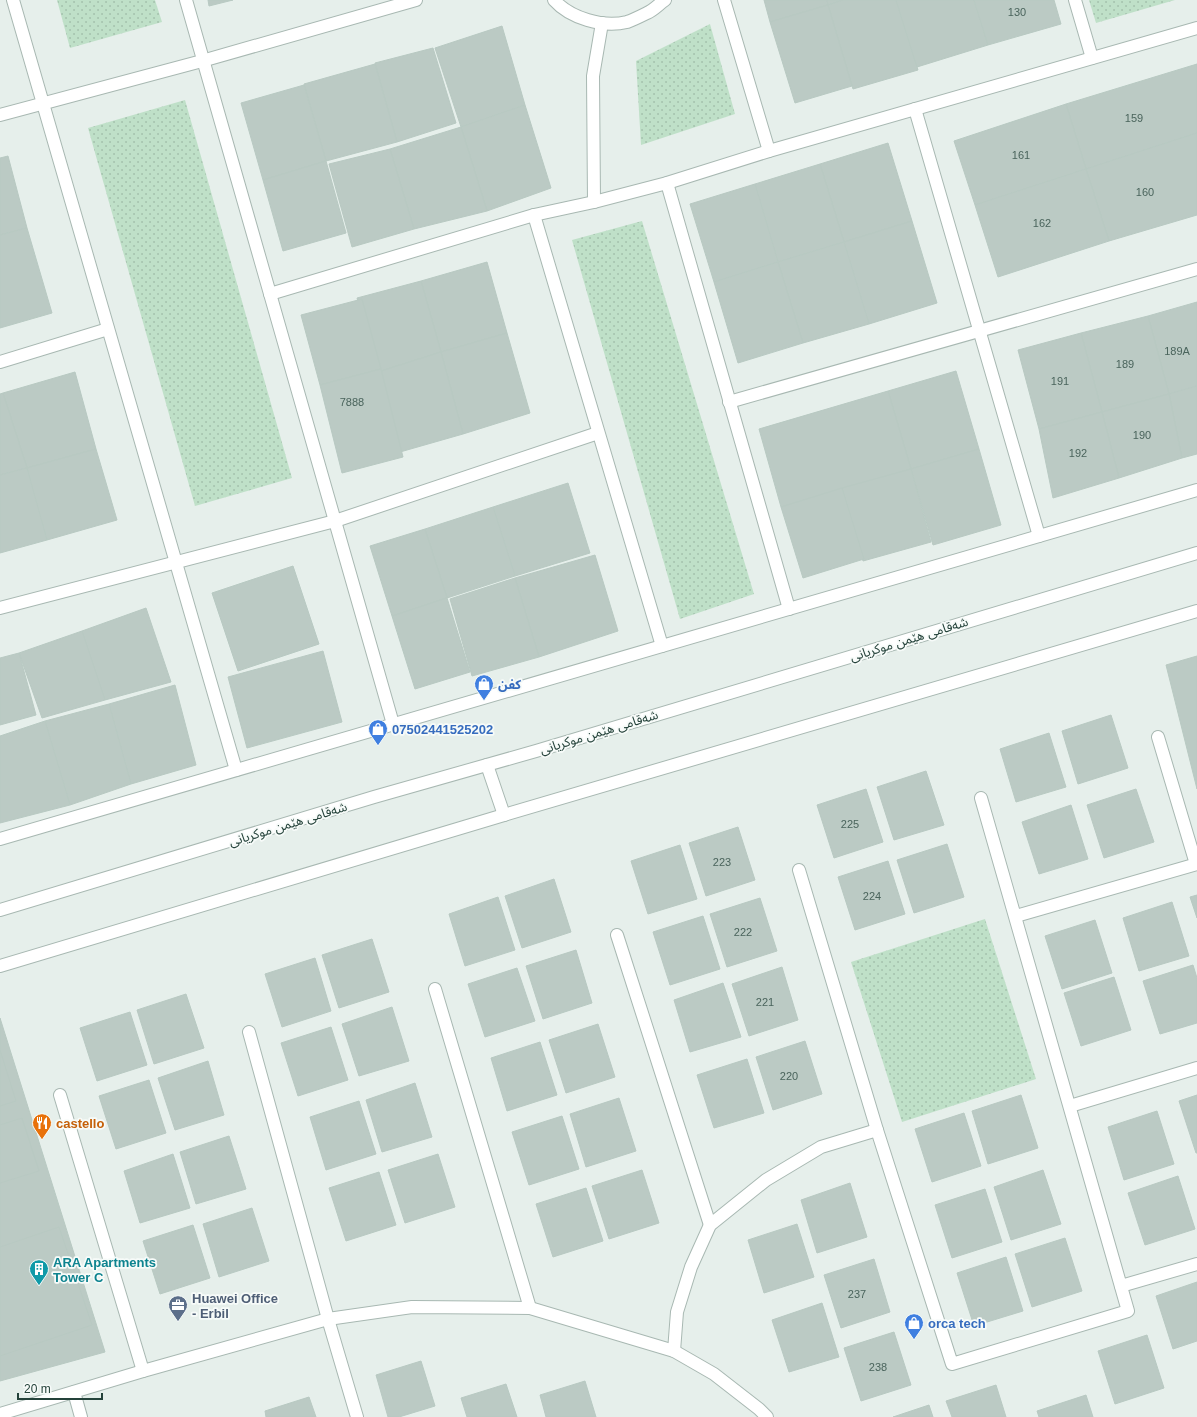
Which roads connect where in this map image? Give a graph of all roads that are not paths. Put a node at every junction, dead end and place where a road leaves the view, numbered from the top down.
1 (13, 0) edge
2 (186, 0) edge
3 (416, 0) edge
4 (554, 0) edge
5 (665, 0) edge
6 (724, 0) edge
7 (1075, 0) edge
8 (602, 23) junction
9 (1197, 28) edge
10 (1092, 58) junction
11 (202, 61) junction
12 (42, 104) junction
13 (915, 109) junction
14 (0, 115) edge
15 (769, 151) junction
16 (667, 183) junction
17 (594, 202) junction
18 (534, 215) junction
19 (1197, 269) edge
20 (270, 294) junction
21 (108, 329) junction
22 (979, 331) junction
23 (0, 362) edge
24 (729, 402) junction
25 (598, 433) junction
26 (1197, 490) edge
27 (335, 521) junction
28 (1039, 536) junction
29 (1197, 553) edge
30 (176, 562) junction
31 (0, 608) edge
32 (789, 609) junction
33 (1197, 611) edge
34 (662, 646) junction
35 (393, 724) junction
36 (1158, 737) dead end
37 (487, 765) junction
38 (236, 770) junction
39 (981, 798) dead end
40 (504, 815) junction
41 (0, 839) edge
42 (1197, 864) edge
43 (799, 870) dead end
44 (0, 910) edge
45 (1016, 916) junction
46 (617, 935) dead end
47 (0, 966) edge
48 (435, 989) dead end
49 (249, 1032) dead end
50 (1197, 1068) edge
51 (60, 1095) dead end
52 (1070, 1106) junction
53 (876, 1130) junction
54 (710, 1226) junction
55 (1197, 1264) edge
56 (1121, 1286) junction
57 (530, 1308) junction
58 (328, 1319) junction
59 (674, 1352) junction
60 (143, 1370) junction
61 (74, 1392) junction
62 (0, 1414) edge
63 (81, 1417) edge
64 (357, 1417) edge
65 (767, 1417) edge

1 - 12 street
2 - 11 street
3 - 11 street
4 - 8 street
5 - 8 street
6 - 15 street
7 - 10 street
8 - 17 street
9 - 10 street
10 - 13 street
11 - 12 street
11 - 20 street
12 - 14 street
12 - 21 street
13 - 15 street
13 - 22 street
15 - 16 street
16 - 17 street
16 - 24 street
17 - 18 street
18 - 20 street
18 - 25 street
19 - 22 street
20 - 27 street
21 - 23 street
21 - 30 street
22 - 24 street
22 - 28 street
24 - 32 street
25 - 27 street
25 - 34 street
26 - 28 street
27 - 30 street
27 - 35 street
28 - 32 street
29 - 37 street, شەقامی هێمن موکریانی
30 - 31 street
30 - 38 street
32 - 34 street
33 - 40 street
34 - 35 street
35 - 38 street
36 - 42 street
37 - 40 street
37 - 44 street, شەقامی هێمن موکریانی
38 - 41 street
39 - 45 street
40 - 47 street
42 - 45 street
43 - 53 street
45 - 52 street
46 - 54 street
48 - 57 street
49 - 58 street
50 - 52 street
51 - 60 street
52 - 56 street
53 - 54 street
53 - 56 street
54 - 59 street
55 - 56 street
57 - 58 street
57 - 59 street
58 - 60 street
58 - 64 street
59 - 65 street
60 - 61 street
61 - 62 street
61 - 63 street

